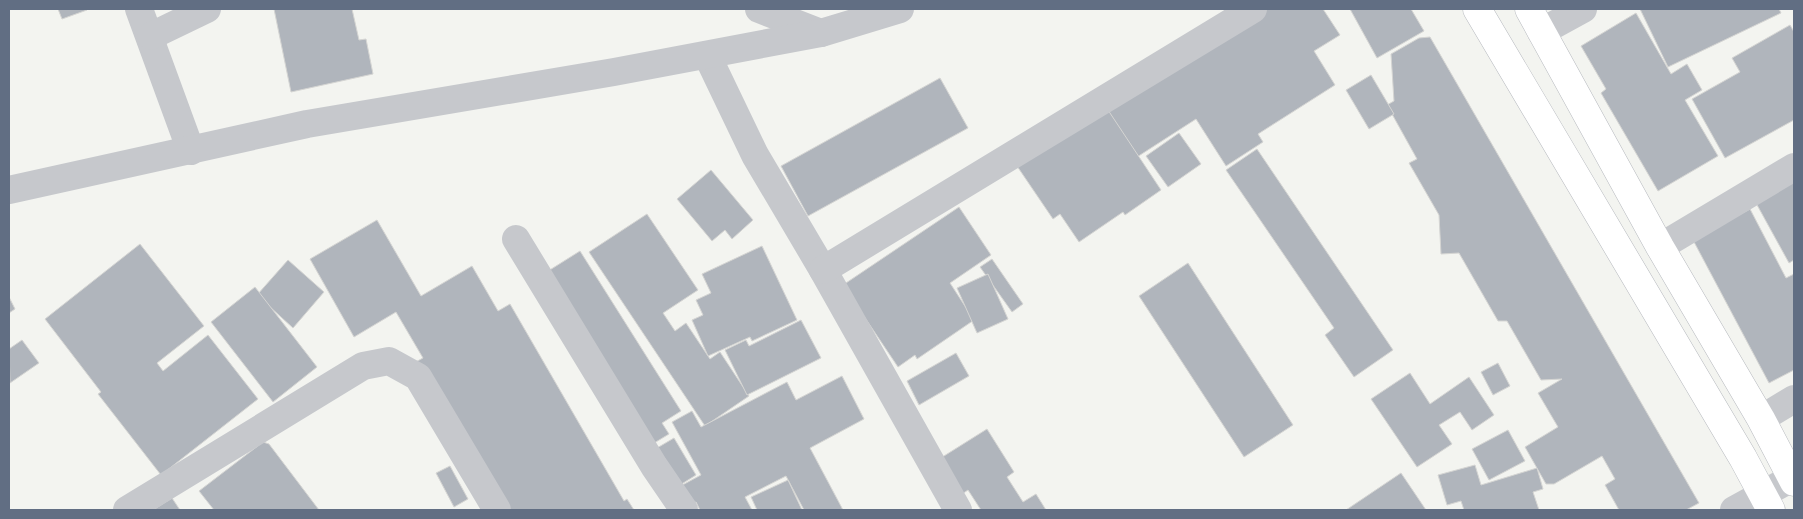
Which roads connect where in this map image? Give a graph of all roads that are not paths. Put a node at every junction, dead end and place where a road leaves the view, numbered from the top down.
1 (139, 9) edge
2 (207, 9) edge
3 (759, 9) edge
4 (900, 9) edge
5 (1253, 9) edge
6 (1477, 9) edge
7 (1583, 9) edge
8 (1535, 20) edge
9 (822, 32) junction
10 (150, 36) junction
11 (707, 55) junction
12 (191, 151) junction
13 (1794, 167) edge
14 (9, 190) edge
15 (516, 239) dead end
16 (1660, 248) junction
17 (823, 270) junction
18 (1794, 399) edge
19 (1761, 419) junction
20 (1793, 480) edge
21 (1766, 502) edge
22 (127, 510) edge
23 (497, 510) edge
24 (684, 510) edge
25 (958, 510) edge
26 (1734, 510) edge

1 - 10 street
2 - 10 street
3 - 9 street
4 - 9 street
5 - 17 street
6 - 21 main road
7 - 8 street
8 - 16 main road
9 - 11 street
10 - 12 street
11 - 12 street
11 - 17 street
12 - 14 street
13 - 16 street
15 - 24 street
16 - 19 main road
17 - 25 street
18 - 19 street
19 - 20 main road
20 - 21 street
21 - 26 street
22 - 23 street

